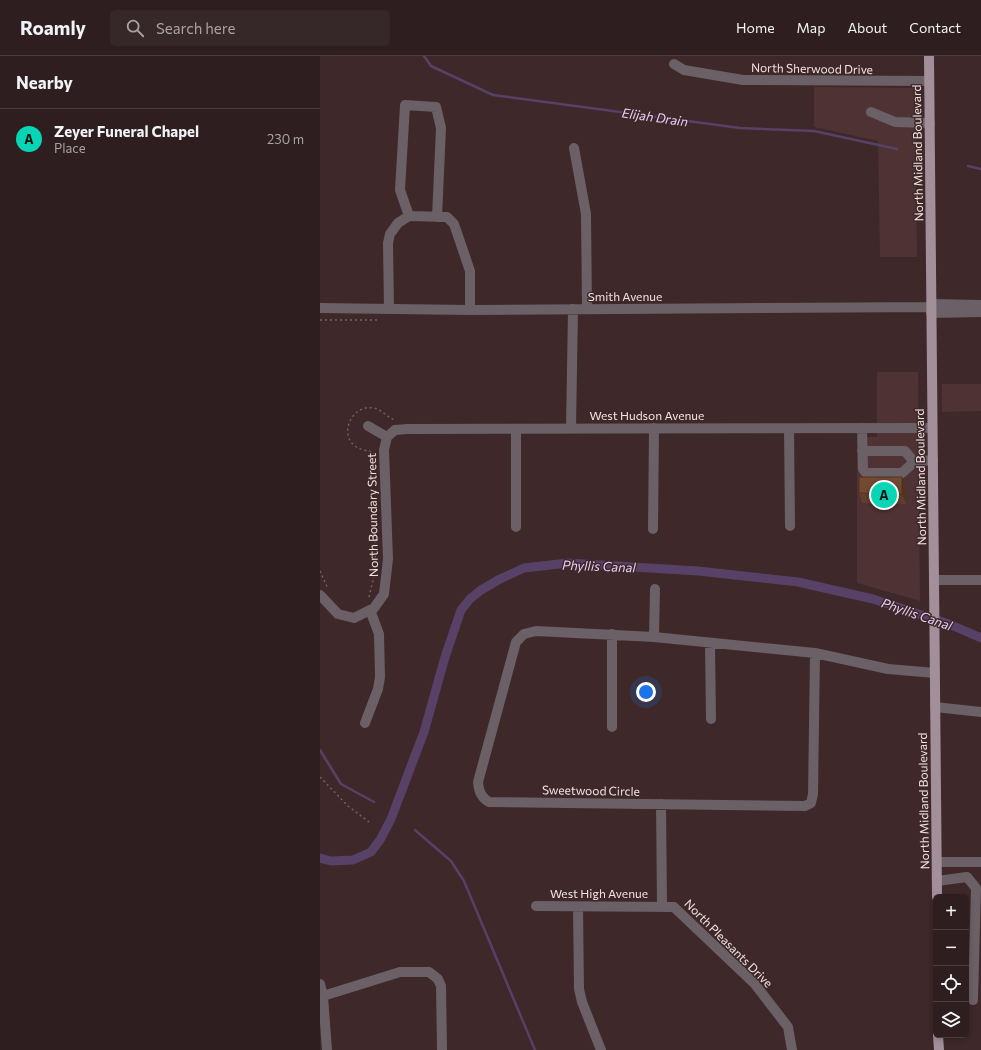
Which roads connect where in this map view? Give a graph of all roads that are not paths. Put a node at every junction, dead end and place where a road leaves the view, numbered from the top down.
1 (929, 56) edge
2 (674, 64) dead end
3 (929, 81) junction
4 (871, 112) dead end
5 (930, 123) junction
6 (574, 148) dead end
7 (409, 216) junction
8 (437, 217) junction
9 (981, 305) edge
10 (320, 308) edge
11 (931, 308) junction
12 (389, 309) junction
13 (573, 309) junction
14 (587, 309) junction
15 (470, 310) junction
16 (981, 312) edge
17 (368, 426) dead end
18 (571, 428) junction
19 (654, 428) junction
20 (862, 428) junction
21 (932, 428) junction
22 (516, 429) junction
23 (789, 429) junction
24 (387, 437) junction
25 (862, 451) junction
26 (933, 460) junction
27 (914, 462) junction
28 (790, 526) dead end
29 (516, 527) dead end
30 (653, 529) dead end
31 (934, 580) junction
32 (981, 580) edge
33 (655, 589) dead end
34 (325, 593) edge
35 (369, 606) junction
36 (612, 634) junction
37 (654, 637) junction
38 (710, 643) junction
39 (815, 653) junction
40 (935, 673) junction
41 (935, 707) junction
42 (981, 712) edge
43 (710, 719) dead end
44 (365, 723) dead end
45 (612, 727) dead end
46 (661, 804) junction
47 (937, 862) junction
48 (981, 862) edge
49 (937, 881) junction
50 (937, 894) edge
51 (536, 906) dead end
52 (662, 906) junction
53 (578, 907) junction
54 (320, 984) edge
55 (323, 996) junction
56 (973, 1000) edge
57 (938, 1038) edge
58 (327, 1050) edge
59 (442, 1050) edge
60 (601, 1050) edge
61 (792, 1050) edge
62 (938, 1050) edge

1 - 3 main road, North Midland Boulevard
2 - 3 street, North Sherwood Drive
3 - 5 main road, North Midland Boulevard
4 - 5 street
5 - 11 main road, North Midland Boulevard
6 - 14 street
7 - 8 street
7 - 8 street
7 - 12 street
8 - 15 street
9 - 11 street, Smith Avenue
10 - 12 street, Smith Avenue
11 - 14 street, Smith Avenue
11 - 16 street
11 - 21 main road, North Midland Boulevard
12 - 15 street, Smith Avenue
13 - 14 street, Smith Avenue
13 - 15 street, Smith Avenue
13 - 18 street
17 - 24 street
18 - 19 street, West Hudson Avenue
18 - 22 street, West Hudson Avenue
19 - 23 street, West Hudson Avenue
19 - 30 street
20 - 21 street, West Hudson Avenue
20 - 23 street, West Hudson Avenue
20 - 25 street
21 - 26 main road, North Midland Boulevard
22 - 24 street, West Hudson Avenue
22 - 29 street
23 - 28 street
24 - 35 street, North Boundary Street
25 - 27 street
25 - 27 street
26 - 27 street
26 - 31 main road, North Midland Boulevard
31 - 32 street
31 - 40 main road, North Midland Boulevard
33 - 37 street
34 - 35 street
35 - 44 street
36 - 37 street, Sweetwood Circle
36 - 45 street
36 - 46 street, Sweetwood Circle
37 - 38 street, Sweetwood Circle
38 - 39 street, Sweetwood Circle
38 - 43 street
39 - 40 street, Sweetwood Circle
39 - 46 street, Sweetwood Circle
40 - 41 main road, North Midland Boulevard
41 - 42 street
41 - 47 main road, North Midland Boulevard
46 - 52 street
47 - 48 street
47 - 49 main road, North Midland Boulevard
49 - 50 main road, North Midland Boulevard
49 - 56 street
51 - 53 street, West High Avenue
52 - 53 street, West High Avenue
52 - 61 street, North Pleasants Drive
53 - 60 street
54 - 55 street
55 - 58 street
55 - 59 street
57 - 62 main road

